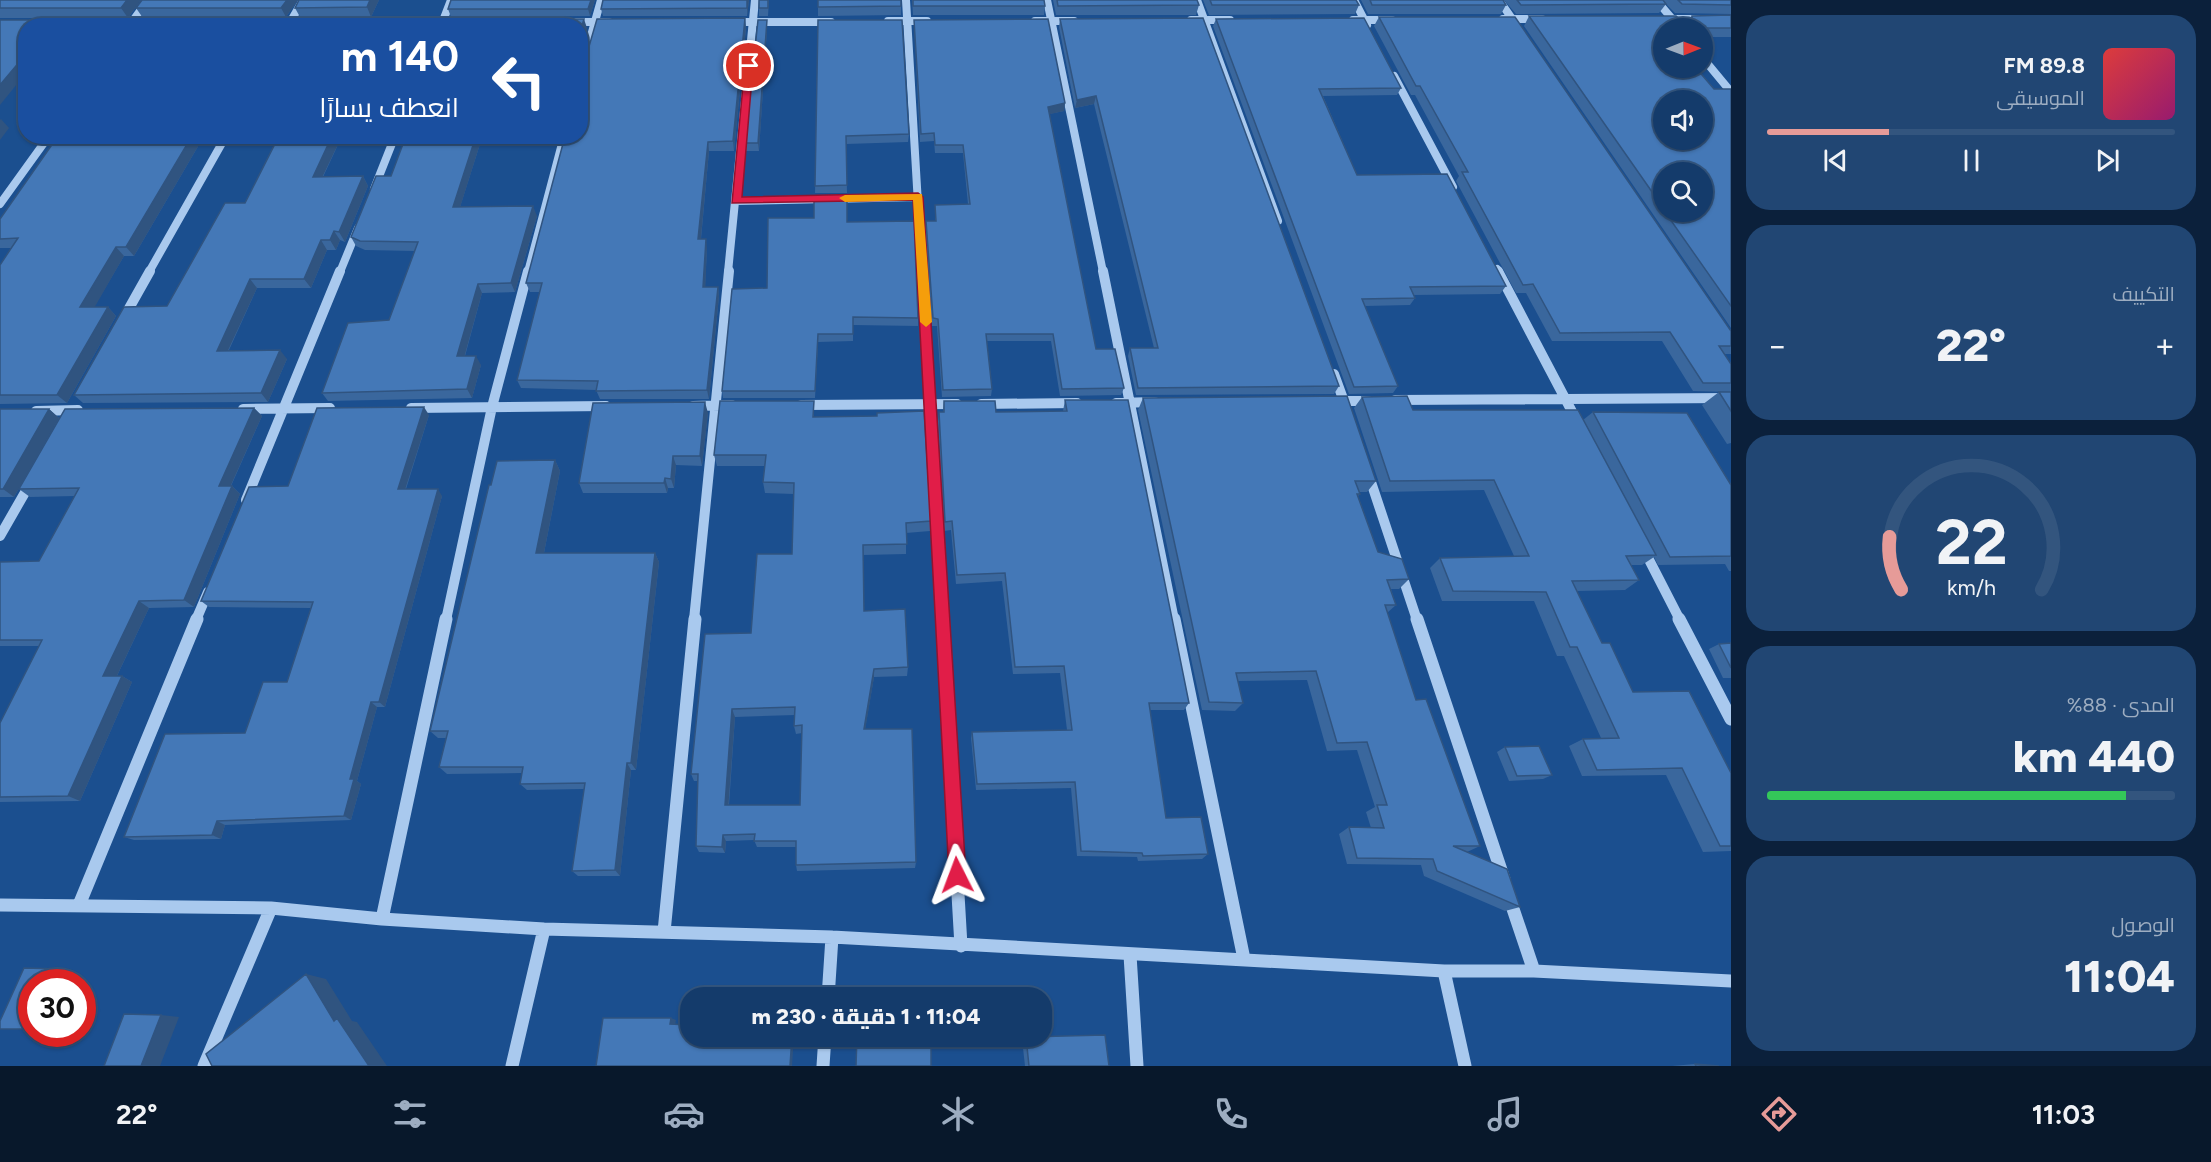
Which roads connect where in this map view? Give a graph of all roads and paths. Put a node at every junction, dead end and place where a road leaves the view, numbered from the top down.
1 (148, 0) edge
2 (303, 0) edge
3 (451, 0) edge
4 (601, 0) edge
5 (755, 0) edge
6 (906, 0) edge
7 (1047, 0) edge
8 (1197, 0) edge
9 (1354, 0) edge
10 (1499, 0) edge
11 (1656, 0) edge
12 (135, 18) edge
13 (292, 18) edge
14 (444, 18) edge
15 (1672, 18) edge
16 (1547, 19) edge
17 (1713, 19) edge
18 (1731, 19) edge
19 (1180, 20) edge
20 (1204, 20) junction
21 (1238, 20) edge
22 (1342, 20) edge
23 (1365, 20) junction
24 (1399, 20) edge
25 (1490, 20) edge
26 (1512, 20) junction
27 (883, 21) edge
28 (907, 21) junction
29 (940, 21) edge
30 (1029, 21) edge
31 (1052, 21) junction
32 (1087, 21) edge
33 (588, 22) edge
34 (595, 22) junction
35 (617, 22) edge
36 (719, 22) edge
37 (753, 22) junction
38 (836, 22) edge
39 (1519, 29) edge
40 (1370, 30) edge
41 (588, 47) edge
42 (1387, 62) edge
43 (1713, 70) edge
44 (1731, 92) edge
45 (43, 144) edge
46 (221, 144) edge
47 (392, 144) edge
48 (562, 144) edge
49 (918, 197) junction
50 (1459, 199) edge
51 (736, 201) junction
52 (369, 202) edge
53 (0, 204) edge
54 (364, 213) edge
55 (1282, 233) edge
56 (1493, 262) edge
57 (117, 329) edge
58 (1331, 367) edge
59 (1731, 398) edge
60 (1565, 399) junction
61 (77, 400) edge
62 (1320, 401) edge
63 (1344, 401) junction
64 (1167, 402) edge
65 (1084, 403) edge
66 (1108, 403) edge
67 (1132, 403) junction
68 (931, 404) junction
69 (717, 405) junction
70 (741, 405) edge
71 (788, 405) edge
72 (622, 406) edge
73 (681, 406) edge
74 (492, 407) junction
75 (342, 408) edge
76 (399, 408) edge
77 (237, 409) edge
78 (284, 409) junction
79 (71, 410) junction
80 (95, 410) edge
81 (24, 411) edge
82 (66, 420) edge
83 (1351, 423) edge
84 (1581, 430) edge
85 (1362, 457) edge
86 (38, 468) edge
87 (243, 508) edge
88 (0, 536) edge
89 (1640, 543) edge
90 (211, 585) edge
91 (1731, 718) edge
92 (0, 904) edge
93 (79, 905) junction
94 (271, 908) junction
95 (382, 919) junction
96 (544, 929) junction
97 (664, 932) junction
98 (832, 937) junction
99 (961, 946) junction
100 (1130, 955) junction
101 (1244, 959) junction
102 (1444, 971) junction
103 (1534, 971) junction
104 (1731, 981) edge
105 (829, 987) edge
106 (824, 1047) edge
107 (204, 1066) edge
108 (512, 1066) edge
109 (823, 1066) edge
110 (1137, 1066) edge
111 (1465, 1066) edge

1 - 12 street
2 - 13 street
3 - 14 street
4 - 34 street
5 - 37 street
6 - 28 street
7 - 31 street
8 - 20 street
9 - 23 street
10 - 26 street
11 - 15 street
16 - 26 street
17 - 18 street
19 - 20 street
20 - 21 street
20 - 55 street
22 - 23 street
23 - 24 street
23 - 40 street
25 - 26 street
26 - 39 street
27 - 28 street
28 - 29 street
28 - 49 street
30 - 31 street
31 - 32 street
31 - 67 street
33 - 34 street
34 - 35 street
34 - 41 street
36 - 37 street
37 - 38 street
37 - 51 street
42 - 50 street
43 - 44 street
45 - 53 street
46 - 57 street
47 - 52 street
48 - 74 street
49 - 51 street
49 - 68 street
51 - 69 street
54 - 78 street
56 - 60 street
58 - 63 street
59 - 60 street
60 - 63 street
60 - 84 street
61 - 79 street
62 - 63 street
63 - 83 street
64 - 67 street
65 - 68 street
66 - 67 street
67 - 101 street
68 - 71 street
68 - 99 street
69 - 70 street
69 - 73 street
69 - 97 street
72 - 74 street
74 - 76 street
74 - 95 street
75 - 78 street
77 - 78 street
78 - 87 street
79 - 80 street
79 - 81 street
79 - 82 street
85 - 103 street
86 - 88 street
89 - 91 street
90 - 93 street
92 - 93 street
93 - 94 street
94 - 95 street
94 - 107 street
95 - 96 street
96 - 97 street
96 - 108 street
97 - 98 street
98 - 99 street
98 - 105 street
99 - 100 street
100 - 101 street
100 - 110 street
101 - 102 street
102 - 103 street
102 - 111 street
103 - 104 street
106 - 109 street

